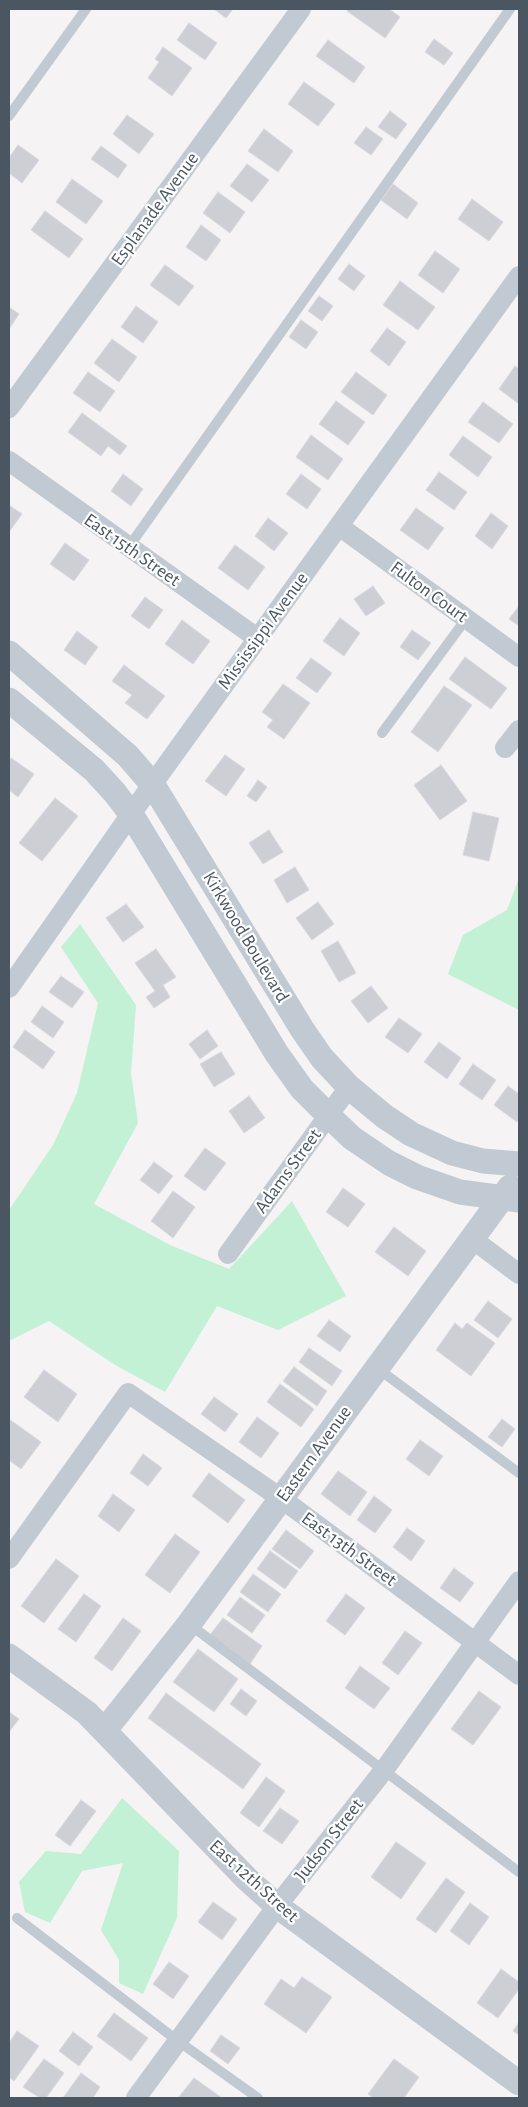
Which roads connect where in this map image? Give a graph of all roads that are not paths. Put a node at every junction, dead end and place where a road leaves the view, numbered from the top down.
1 (86, 9) edge
2 (301, 9) edge
3 (510, 9) edge
4 (9, 116) edge
5 (519, 276) edge
6 (9, 408) edge
7 (9, 461) edge
8 (339, 526) junction
9 (128, 548) junction
10 (466, 618) junction
11 (257, 638) junction
12 (9, 653) edge
13 (519, 657) edge
14 (9, 701) edge
15 (519, 730) edge
16 (382, 733) dead end
17 (505, 748) dead end
18 (153, 785) junction
19 (131, 814) junction
20 (9, 988) edge
21 (349, 1088) junction
22 (328, 1115) junction
23 (519, 1164) edge
24 (519, 1175) edge
25 (510, 1199) edge
26 (471, 1238) junction
27 (228, 1254) dead end
28 (519, 1274) edge
29 (376, 1367) junction
30 (519, 1473) edge
31 (282, 1499) junction
32 (9, 1559) edge
33 (519, 1580) edge
34 (189, 1624) junction
35 (475, 1642) junction
36 (9, 1656) edge
37 (519, 1675) edge
38 (105, 1730) junction
39 (384, 1770) junction
40 (519, 1872) edge
41 (277, 1906) junction
42 (17, 1918) dead end
43 (178, 2040) junction
44 (519, 2083) edge
45 (136, 2098) edge
46 (258, 2098) edge

1 - 4 lane
2 - 6 street, Esplanade Avenue
3 - 9 lane
5 - 8 street, Mississippi Avenue
7 - 9 street, East 15th Street
8 - 10 street, Fulton Court
8 - 11 street, Mississippi Avenue
9 - 11 street, East 15th Street
10 - 13 street, Fulton Court
10 - 16 lane
11 - 18 street, Mississippi Avenue
12 - 18 street, Kirkwood Boulevard
14 - 19 street, Kirkwood Boulevard
15 - 17 street
18 - 19 street, Mississippi Avenue
18 - 21 street, Kirkwood Boulevard
19 - 20 street, Mississippi Avenue
19 - 22 street, Kirkwood Boulevard
21 - 22 street, Adams Street
21 - 23 street, Kirkwood Boulevard
22 - 25 street, Kirkwood Boulevard
22 - 27 street, Adams Street
24 - 25 street, Eastern Avenue
25 - 26 street, Eastern Avenue
26 - 28 street
26 - 29 street, Eastern Avenue
29 - 30 lane
29 - 31 street, Eastern Avenue
31 - 32 street, East 13th Street
31 - 34 street, Eastern Avenue
31 - 35 street, East 13th Street
33 - 35 street, Judson Street
34 - 38 street, Eastern Avenue
34 - 39 lane
35 - 37 street, East 13th Street
35 - 39 street, Judson Street
36 - 38 street, East 12th Street
38 - 41 street, East 12th Street
39 - 40 lane
39 - 41 street, Judson Street
41 - 43 street, Judson Street
41 - 44 street, East 12th Street
42 - 43 lane
43 - 45 street, Judson Street
43 - 46 lane

